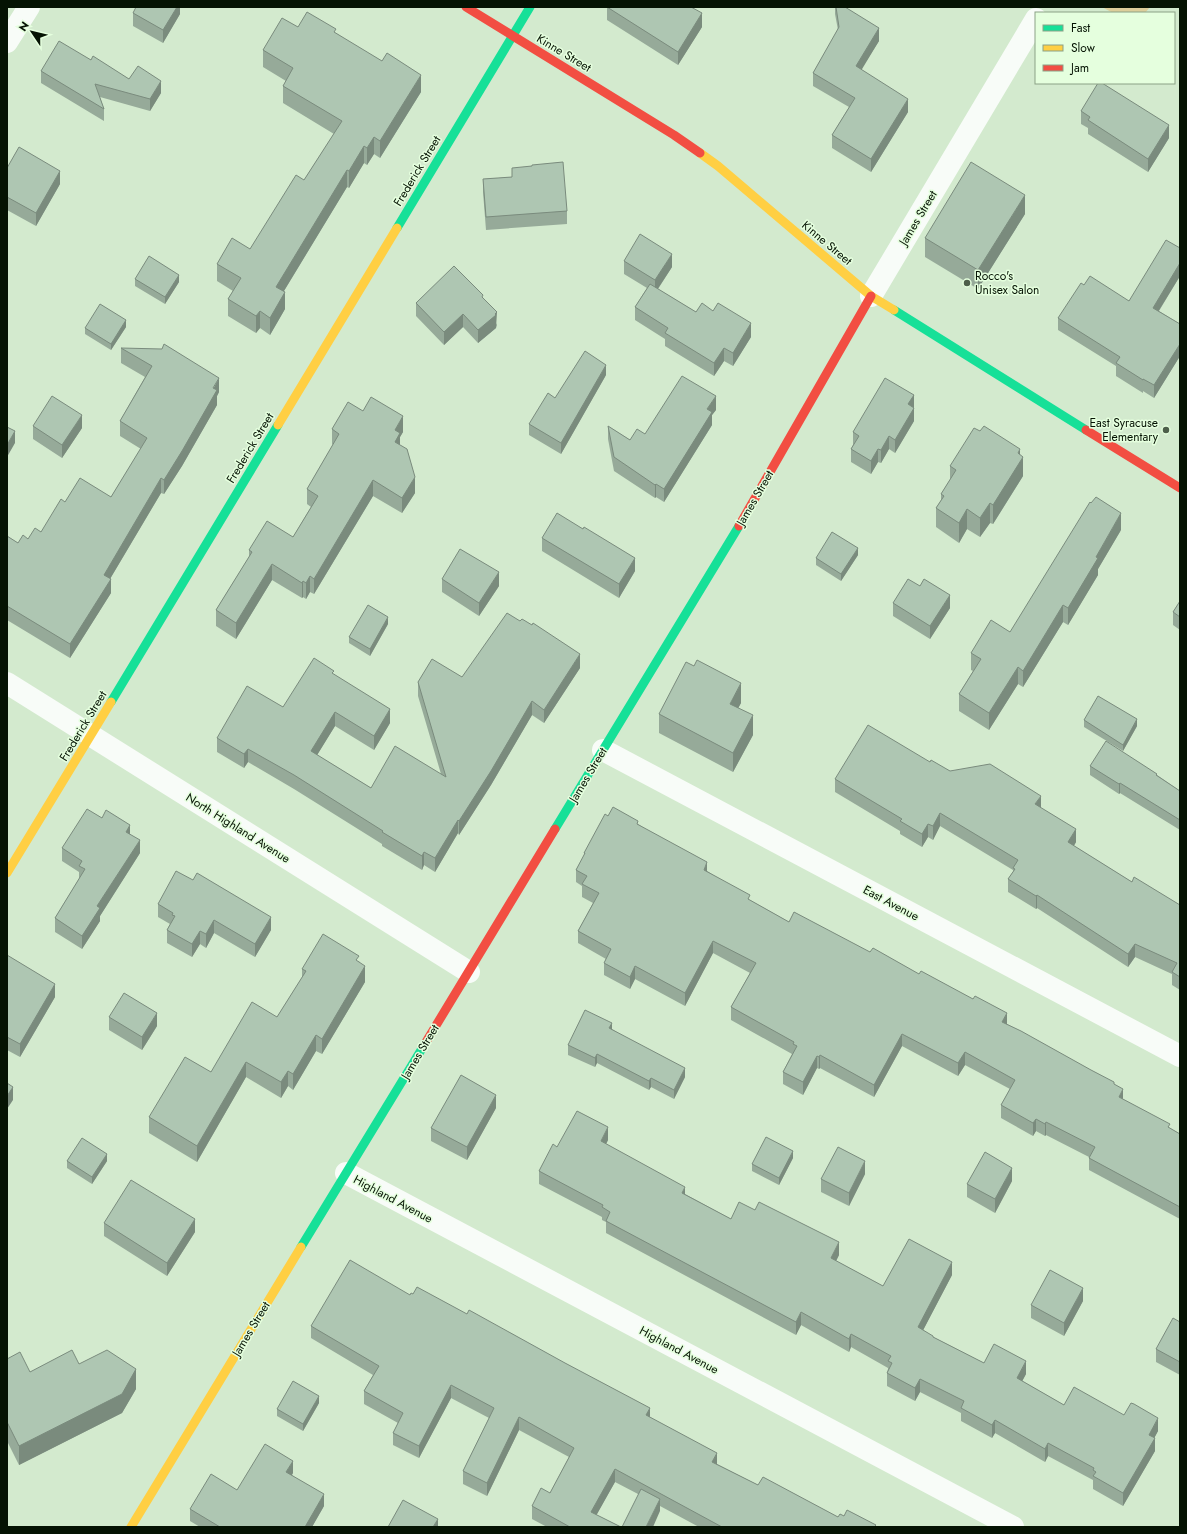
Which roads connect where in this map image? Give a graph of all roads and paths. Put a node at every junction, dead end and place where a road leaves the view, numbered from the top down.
1 (29, 7) edge
2 (466, 7) edge
3 (530, 7) edge
4 (1035, 21) edge
5 (512, 36) junction
6 (7, 42) edge
7 (871, 296) junction
8 (1180, 488) edge
9 (7, 683) edge
10 (91, 736) junction
11 (603, 750) junction
12 (7, 873) edge
13 (469, 972) junction
14 (1180, 1056) edge
15 (346, 1173) junction
16 (131, 1527) edge
17 (1013, 1527) edge

1 - 6 street
2 - 5 street, Kinne Street
3 - 5 street, Frederick Street
4 - 7 street, James Street
5 - 7 street, Kinne Street
5 - 10 street, Frederick Street
7 - 8 street, Kinne Street
7 - 11 street, James Street
9 - 10 street, North Highland Avenue
10 - 12 street, Frederick Street
10 - 13 street, North Highland Avenue
11 - 13 street, James Street
11 - 14 street, East Avenue
13 - 15 street, James Street
15 - 16 street, James Street
15 - 17 street, Highland Avenue

